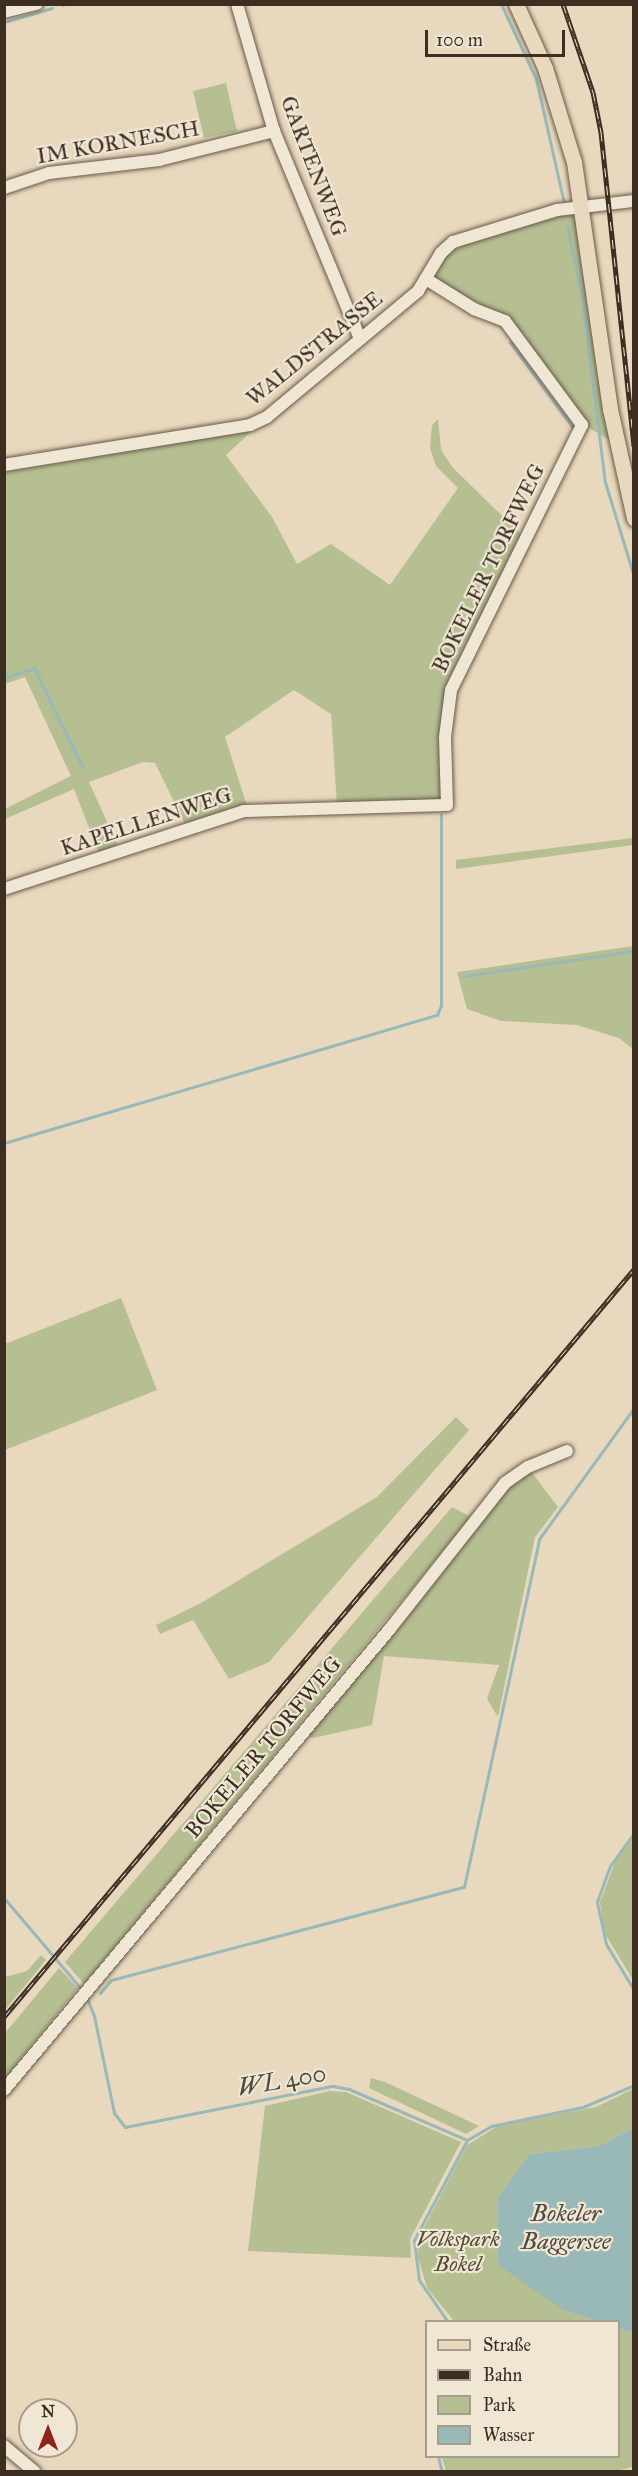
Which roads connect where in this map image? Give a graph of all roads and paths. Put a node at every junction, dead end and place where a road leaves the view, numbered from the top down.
1 (37, 4) edge
2 (237, 4) edge
3 (516, 4) edge
4 (4, 12) edge
5 (274, 131) junction
6 (4, 188) edge
7 (633, 201) edge
8 (582, 205) junction
9 (426, 279) junction
10 (360, 339) junction
11 (4, 465) edge
12 (633, 518) edge
13 (447, 805) joint
14 (4, 889) edge
15 (567, 1451) dead end
16 (4, 2090) edge
17 (4, 2446) edge
18 (35, 2472) edge

1 - 4 street
2 - 5 street, GARTENWEG
3 - 8 main road
5 - 6 street, IM KORNESCH
5 - 10 street, GARTENWEG
7 - 8 street, WALDSTRASSE
8 - 9 street, WALDSTRASSE
8 - 12 main road
9 - 10 street, WALDSTRASSE
9 - 13 street, BOKELER TORFWEG
10 - 11 street, WALDSTRASSE
13 - 14 street, KAPELLENWEG
15 - 16 street, BOKELER TORFWEG
17 - 18 street

